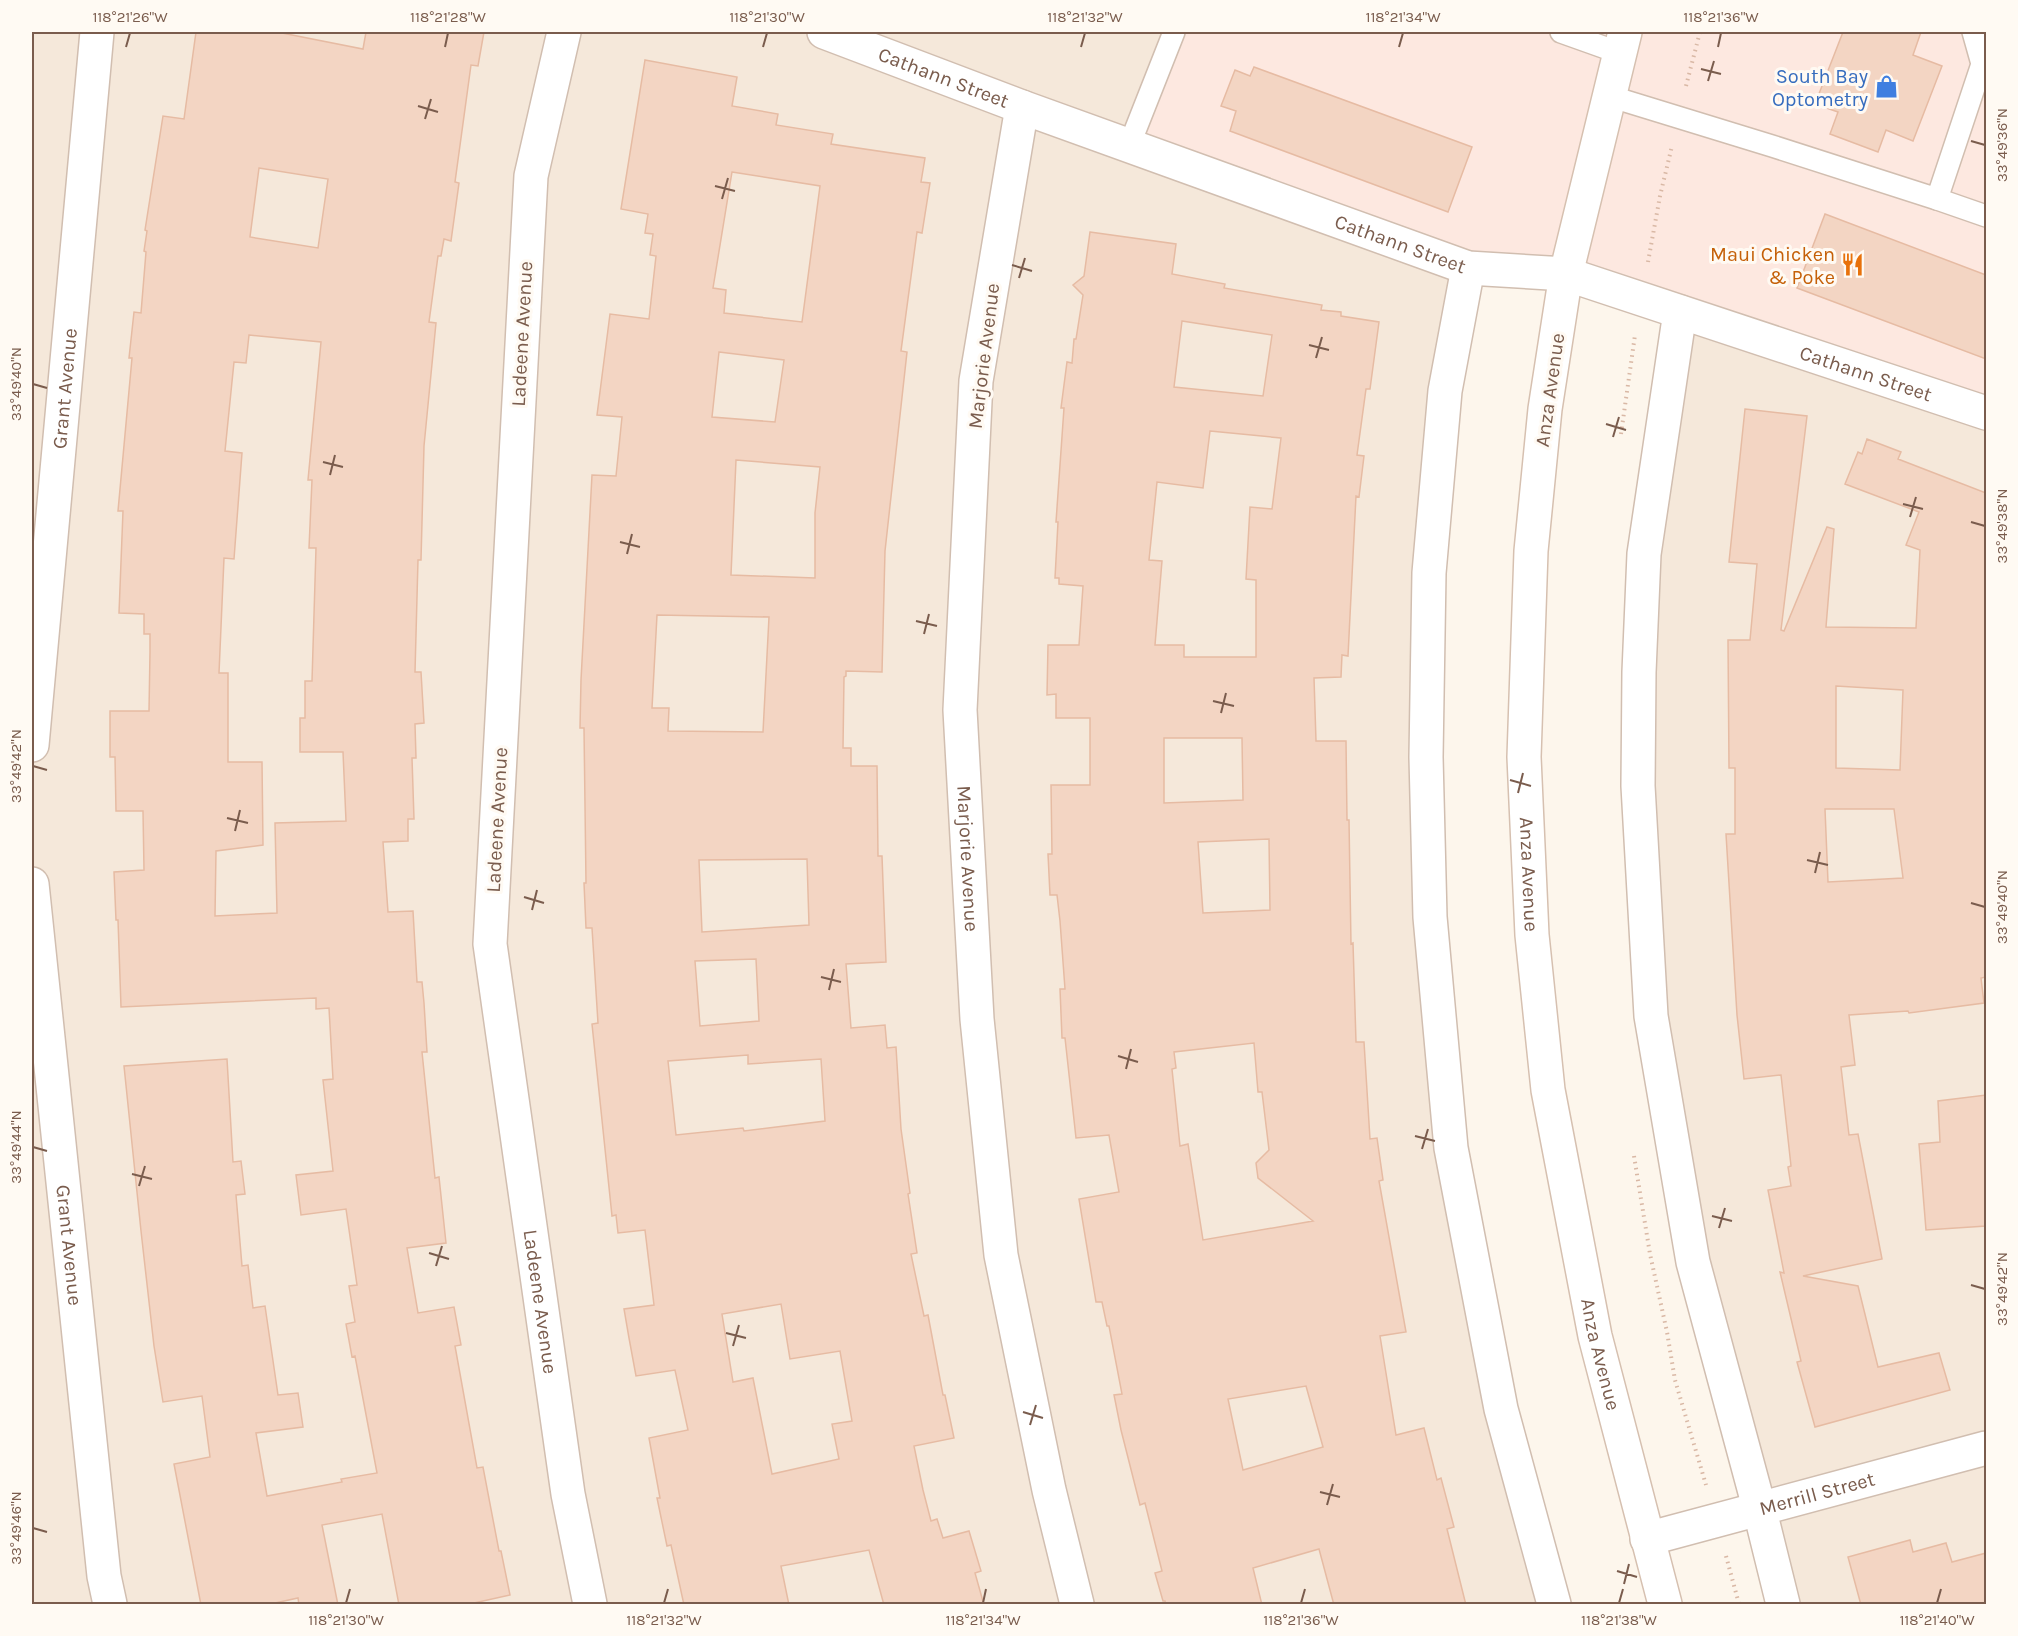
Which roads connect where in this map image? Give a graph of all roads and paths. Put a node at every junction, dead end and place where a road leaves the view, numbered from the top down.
1 (97, 32) edge
2 (564, 32) edge
3 (824, 32) edge
4 (1174, 32) edge
5 (1561, 32) edge
6 (1973, 32) edge
7 (1622, 42) edge
8 (1609, 96) junction
9 (1022, 107) junction
10 (1129, 146) junction
11 (1937, 199) junction
12 (1986, 216) edge
13 (1468, 268) junction
14 (1566, 274) junction
15 (1680, 312) junction
16 (1986, 413) edge
17 (32, 745) edge
18 (32, 884) edge
19 (1986, 1448) edge
20 (1760, 1508) junction
21 (1647, 1539) junction
22 (110, 1605) edge
23 (590, 1605) edge
24 (1077, 1605) edge
25 (1554, 1605) edge
26 (1665, 1605) edge
27 (1783, 1605) edge

1 - 17 street, Grant Avenue
2 - 23 street, Ladeene Avenue
3 - 9 street, Cathann Street
4 - 10 lane
5 - 7 lane
6 - 11 lane
7 - 8 street, Anza Avenue
8 - 11 lane
8 - 14 street, Anza Avenue
9 - 10 street, Cathann Street
9 - 24 street, Marjorie Avenue
10 - 13 street, Cathann Street
11 - 12 lane
13 - 14 street, Cathann Street
13 - 25 street
14 - 15 street, Cathann Street
14 - 21 street, Anza Avenue
15 - 16 street, Cathann Street
15 - 20 street
18 - 22 street, Grant Avenue
19 - 20 street, Merrill Street
20 - 21 street, Merrill Street
20 - 27 street
21 - 26 street, Anza Avenue

